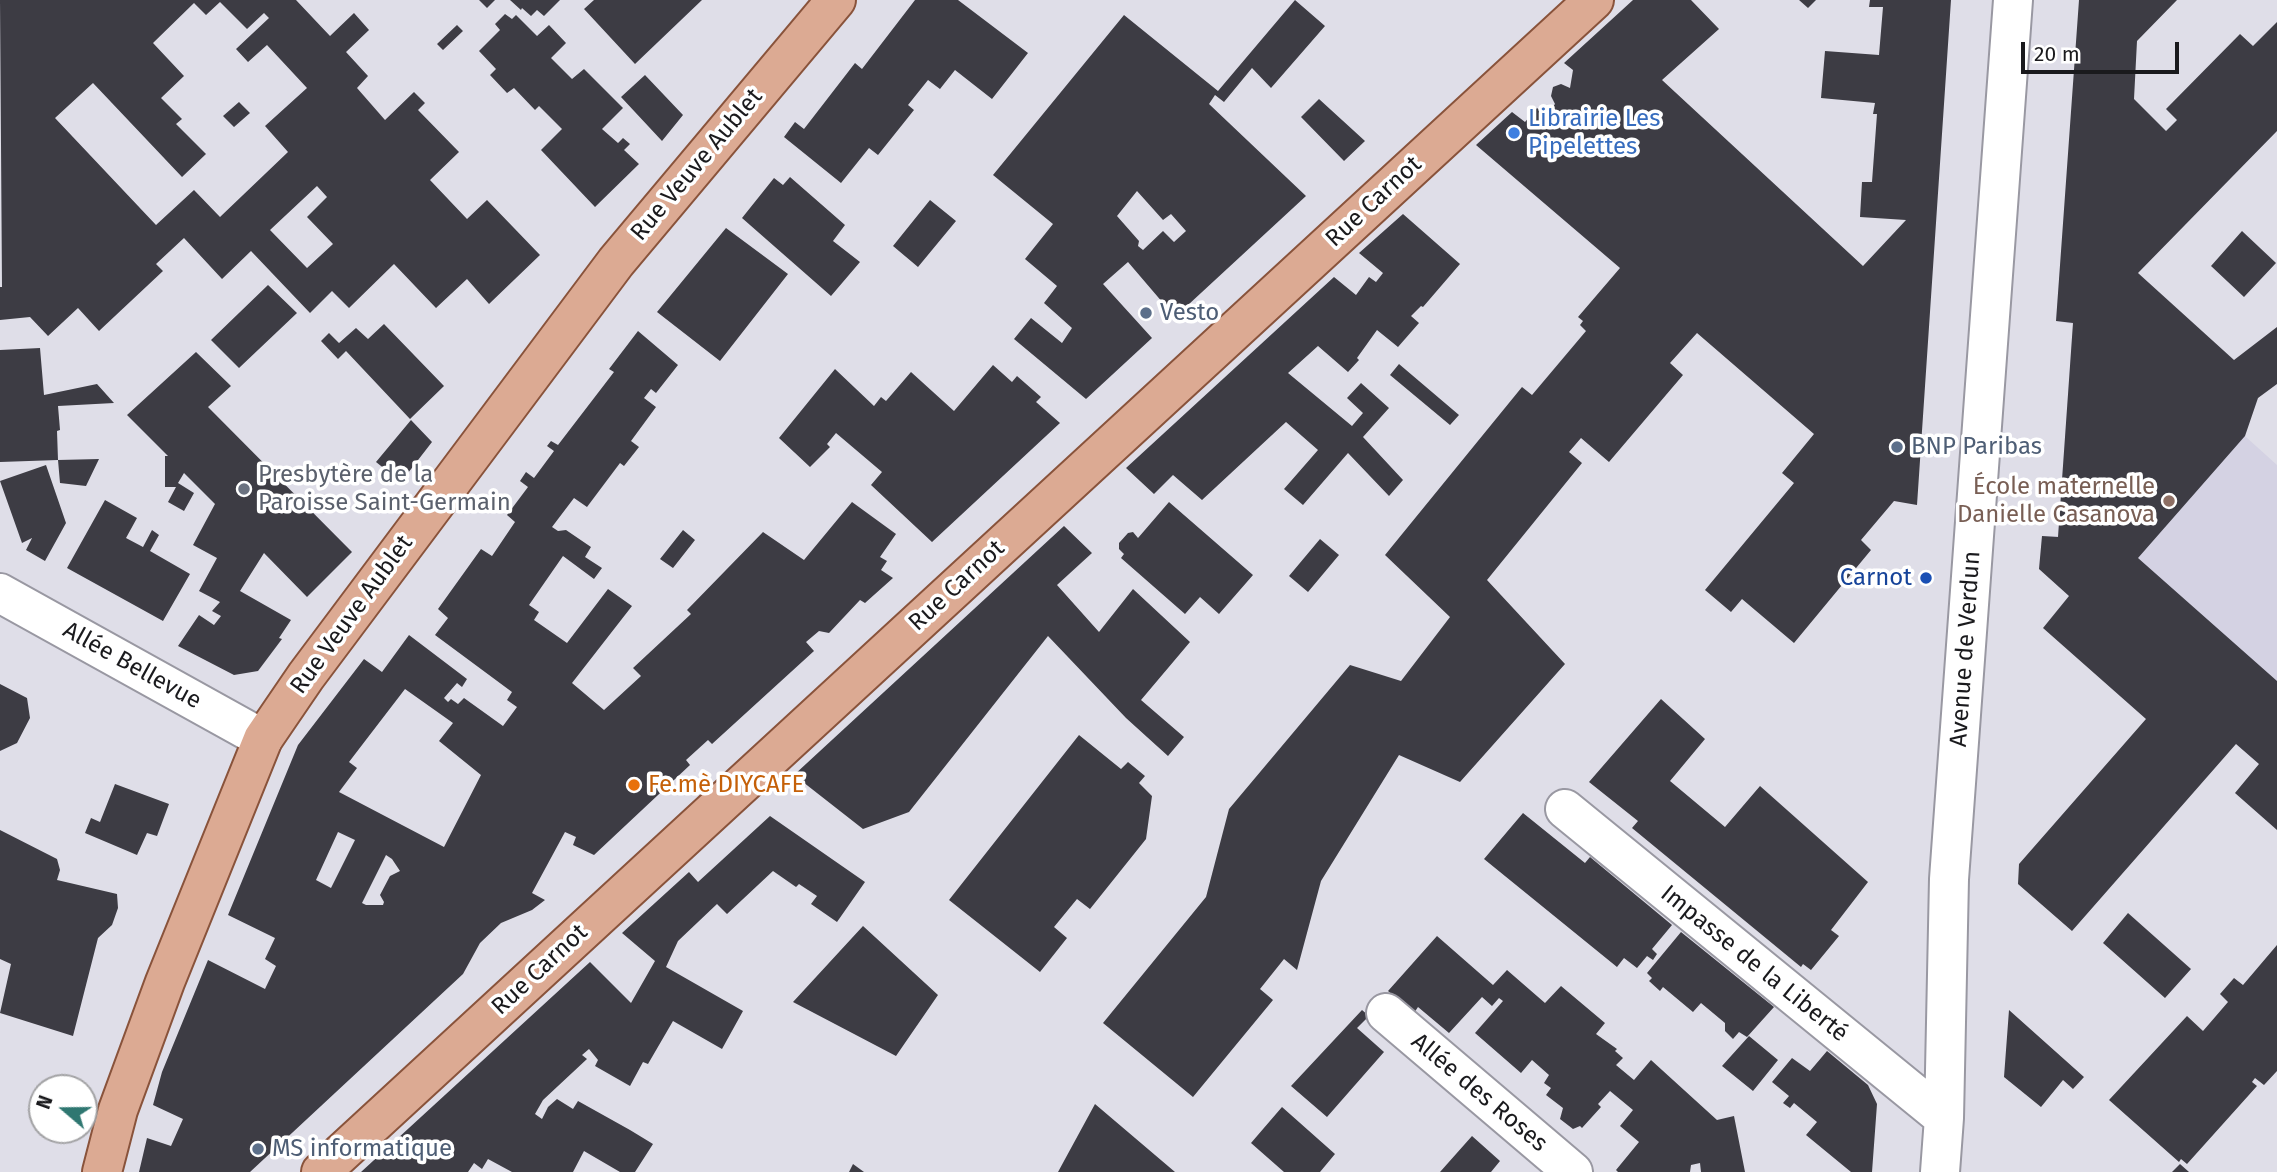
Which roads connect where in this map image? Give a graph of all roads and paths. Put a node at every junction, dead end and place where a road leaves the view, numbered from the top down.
1 (836, 0) edge
2 (1594, 0) edge
3 (2013, 0) edge
4 (0, 593) edge
5 (263, 739) junction
6 (1565, 809) dead end
7 (1385, 1013) dead end
8 (1944, 1118) junction
9 (102, 1172) edge
10 (321, 1172) edge
11 (1573, 1172) edge
12 (1940, 1172) edge

1 - 5 main road, Rue Veuve Aublet
2 - 10 main road, Rue Carnot
3 - 8 street, Avenue de Verdun
4 - 5 street, Allée Bellevue
5 - 9 main road, Rue Veuve Aublet
6 - 8 street, Impasse de la Liberté
7 - 11 street, Allée des Roses
8 - 12 street, Avenue de Verdun

